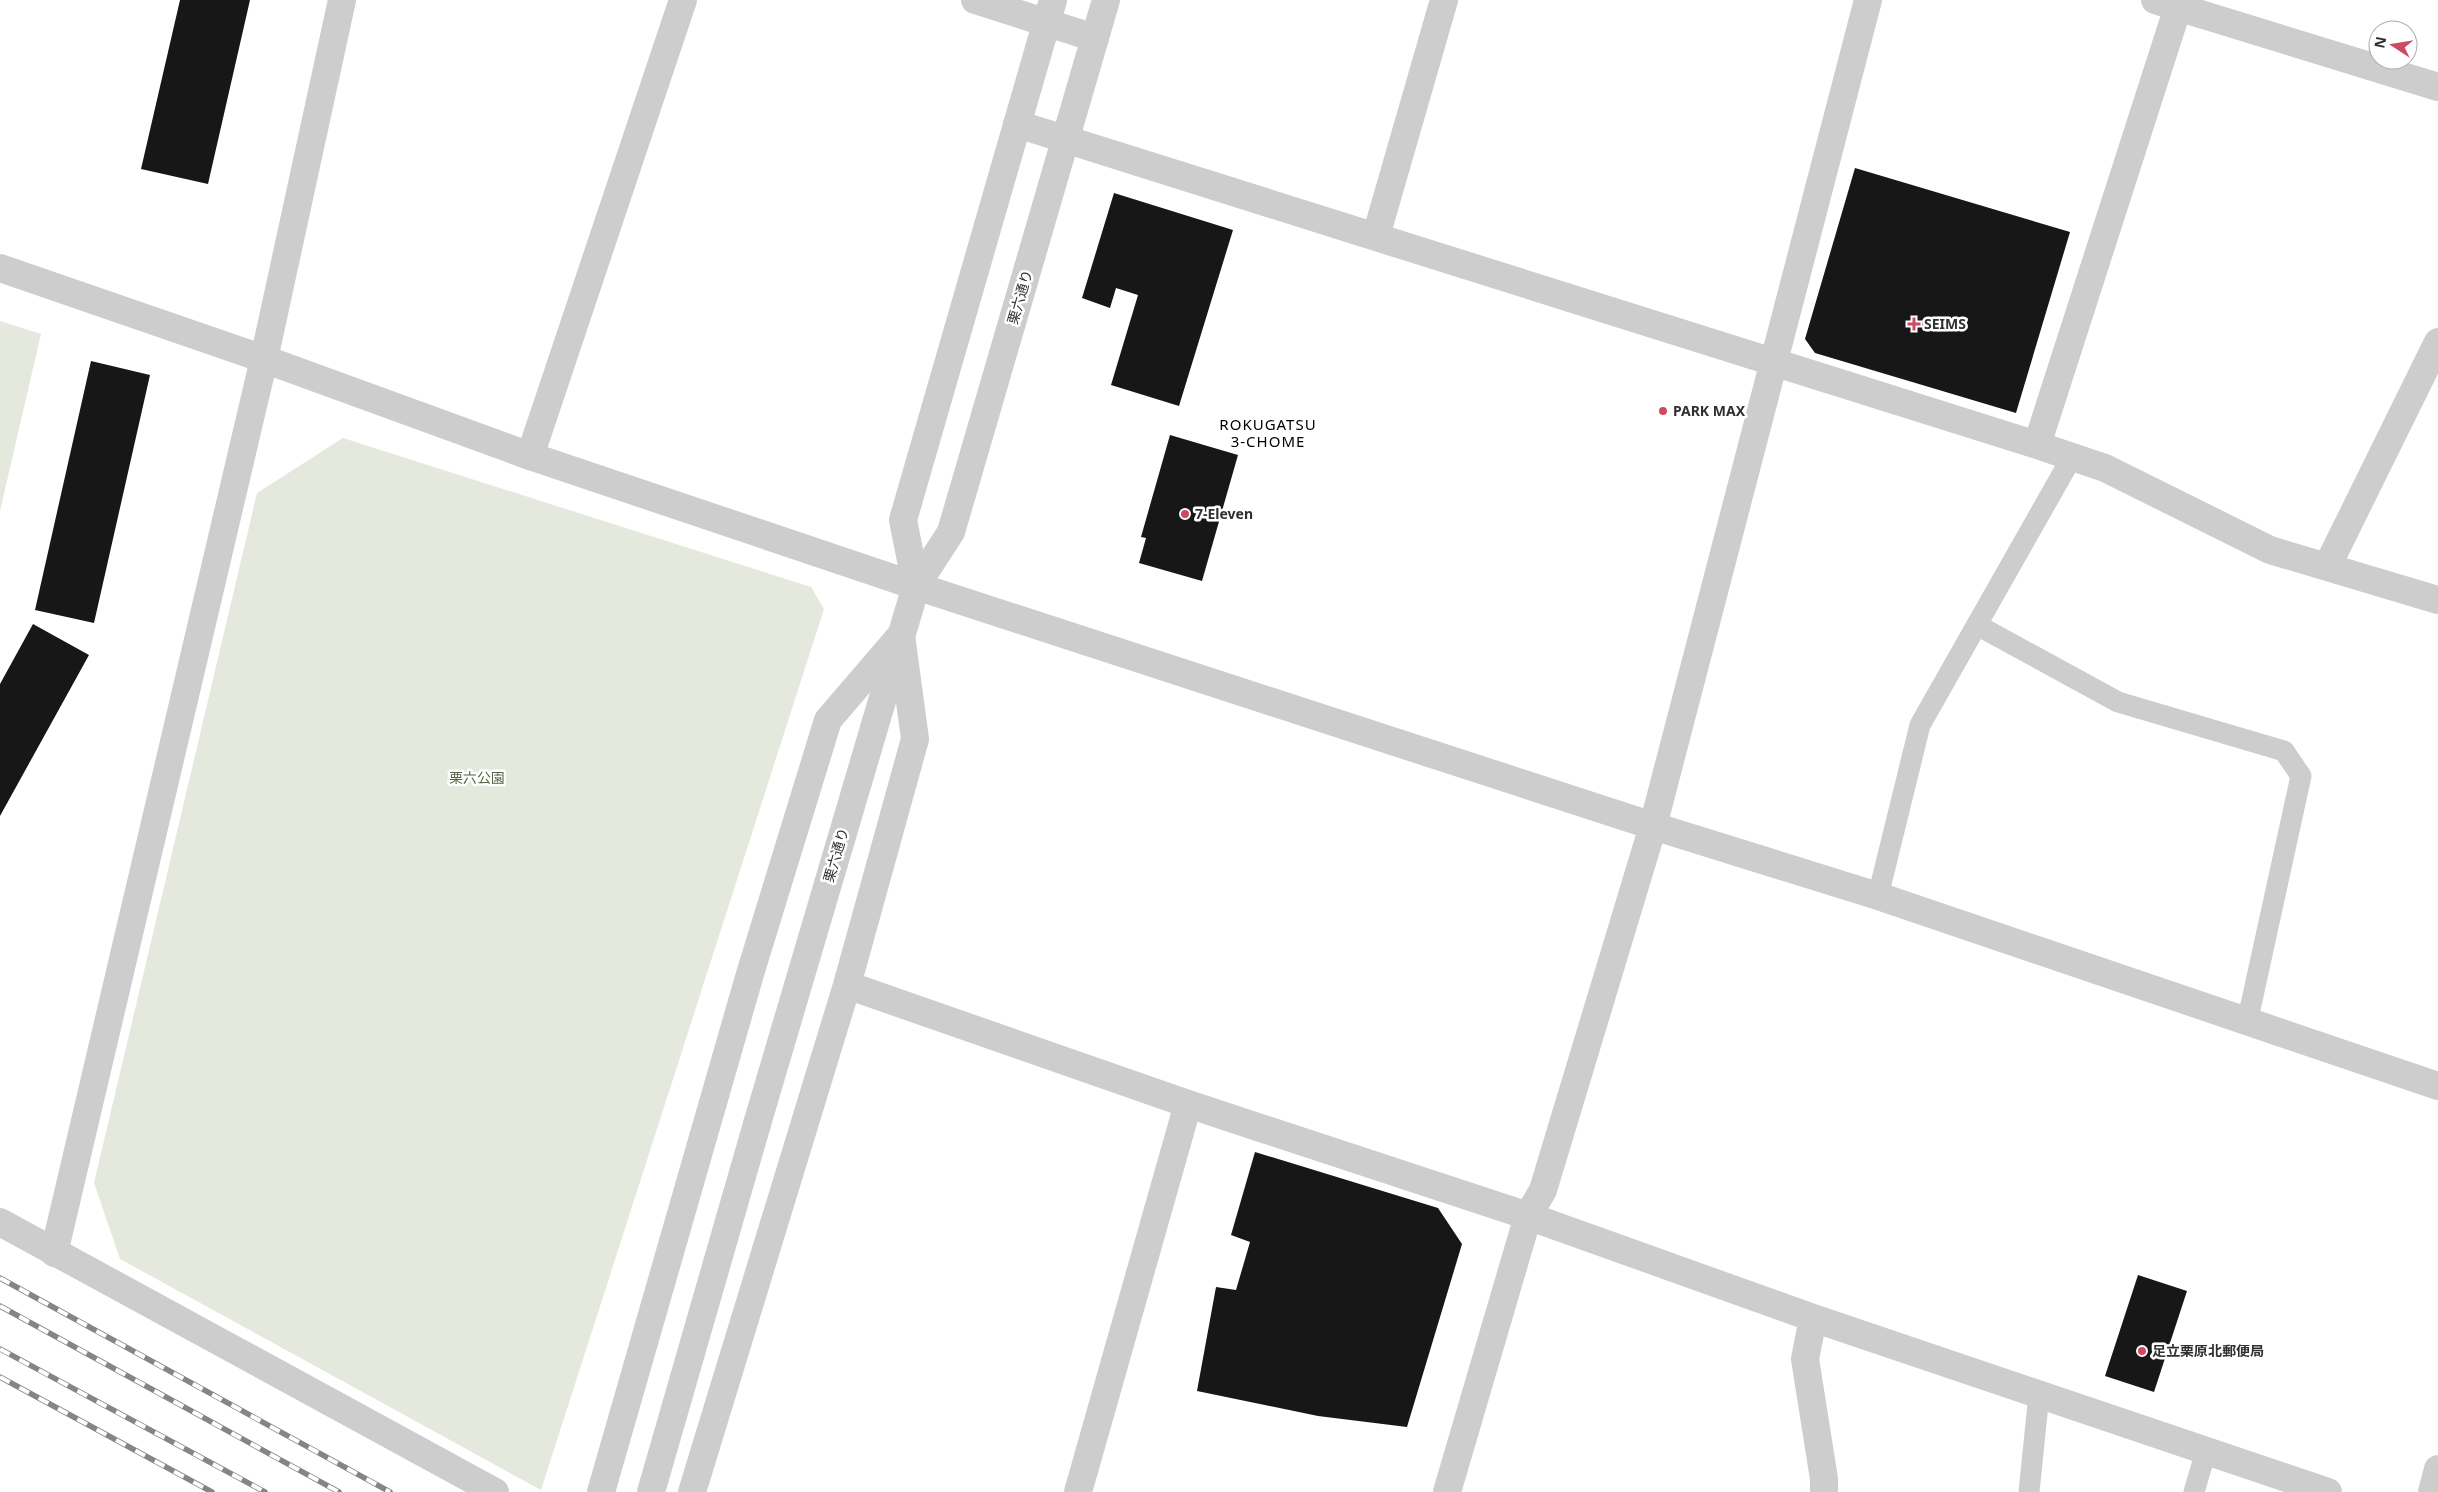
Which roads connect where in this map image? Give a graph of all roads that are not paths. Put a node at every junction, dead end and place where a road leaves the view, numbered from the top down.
1 (342, 0) edge
2 (684, 0) edge
3 (975, 0) edge
4 (1106, 0) edge
5 (1444, 0) edge
6 (1868, 0) edge
7 (2167, 4) edge
8 (1049, 11) edge
9 (1095, 38) junction
10 (2438, 86) edge
11 (1017, 124) junction
12 (1066, 140) junction
13 (1376, 236) junction
14 (0, 268) edge
15 (2438, 342) edge
16 (264, 359) junction
17 (1772, 362) junction
18 (2037, 444) junction
19 (530, 456) junction
20 (2072, 457) junction
21 (2326, 567) junction
22 (916, 586) junction
23 (2438, 600) edge
24 (1977, 625) junction
25 (901, 635) junction
26 (1652, 826) junction
27 (1878, 896) junction
28 (847, 985) junction
29 (2247, 1023) junction
30 (2438, 1086) edge
31 (1188, 1104) junction
32 (1528, 1216) junction
33 (0, 1222) edge
34 (54, 1253) junction
35 (1813, 1318) junction
36 (2039, 1394) junction
37 (2206, 1451) junction
38 (2438, 1468) edge
39 (495, 1492) edge
40 (601, 1492) edge
41 (650, 1492) edge
42 (692, 1492) edge
43 (1078, 1492) edge
44 (1447, 1492) edge
45 (1824, 1492) edge
46 (2029, 1492) edge
47 (2194, 1492) edge
48 (2328, 1492) edge
49 (2432, 1492) edge

1 - 16 street
2 - 19 street
3 - 8 street
4 - 9 street, 栗六通り
5 - 13 street
6 - 17 street
7 - 10 street
7 - 18 street
8 - 9 street
8 - 11 street, 栗六通り
9 - 12 street, 栗六通り
11 - 12 street
11 - 22 street, 栗六通り
12 - 13 street
12 - 22 street, 栗六通り
13 - 17 street
14 - 16 street
15 - 21 street
16 - 19 street
16 - 34 street
17 - 18 street
17 - 26 street
18 - 20 street
19 - 22 street
20 - 21 street
20 - 24 lane
21 - 23 street
22 - 25 street, 栗六通り
22 - 26 street
24 - 27 lane
24 - 29 lane
25 - 28 street
25 - 40 street
25 - 41 street, 栗六通り, bridge
26 - 27 street
26 - 32 street
27 - 29 street
28 - 31 street
28 - 42 street
29 - 30 street
31 - 32 street
31 - 43 street
32 - 35 street
32 - 44 street
33 - 34 street
34 - 39 street
35 - 36 street
35 - 45 street
36 - 37 street
36 - 46 lane
37 - 47 lane
37 - 48 street
38 - 49 street

